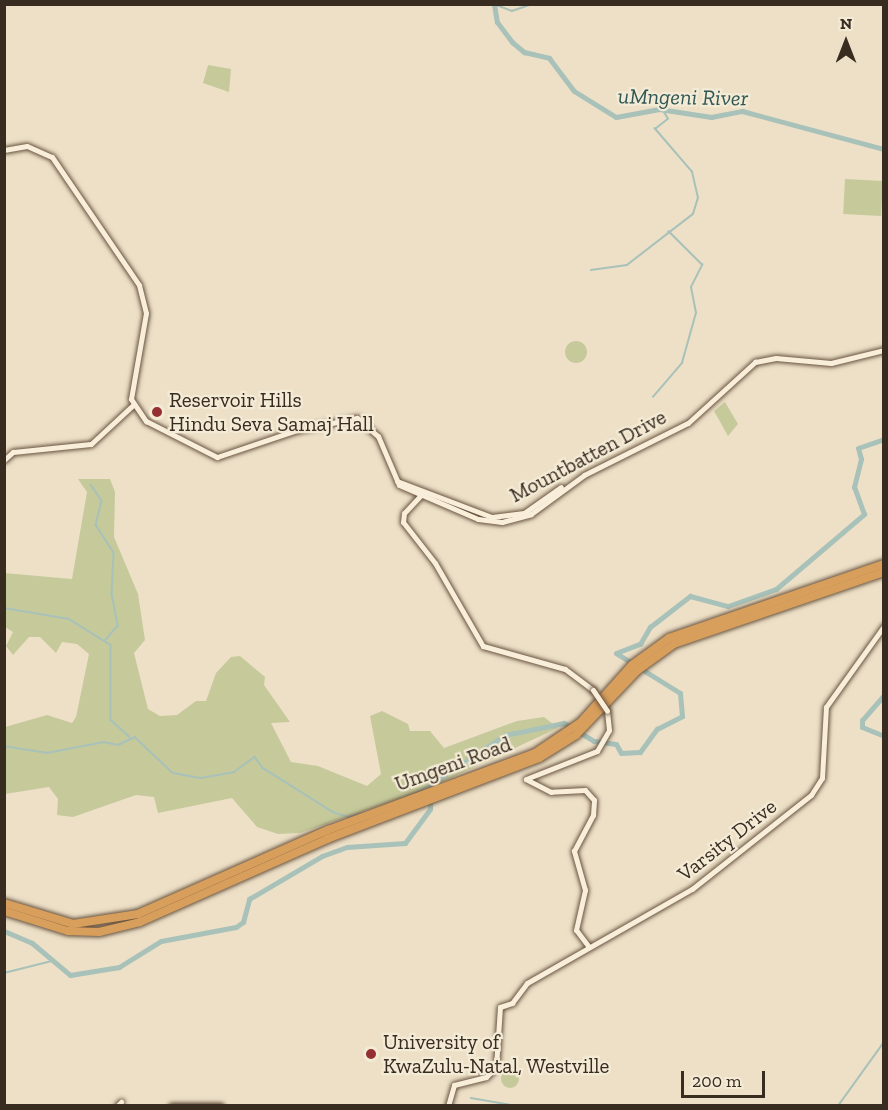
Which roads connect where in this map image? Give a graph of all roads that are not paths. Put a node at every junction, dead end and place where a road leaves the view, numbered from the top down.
1 (4, 150) edge
2 (884, 348) edge
3 (131, 399) junction
4 (132, 406) junction
5 (126, 410) junction
6 (636, 451) junction
7 (645, 454) dead end
8 (4, 460) edge
9 (421, 494) junction
10 (502, 520) junction
11 (884, 564) edge
12 (884, 572) edge
13 (884, 626) edge
14 (634, 669) junction
15 (572, 734) junction
16 (4, 903) edge
17 (4, 911) edge
18 (589, 947) junction
19 (171, 1106) edge
20 (221, 1106) edge
21 (448, 1106) edge

1 - 3 main road
2 - 6 main road, Mountbatten Drive
2 - 10 main road, Mountbatten Drive
3 - 4 main road
3 - 5 main road
4 - 5 main road
4 - 9 main road, Mountbatten Drive
5 - 8 main road
6 - 7 main road
6 - 10 main road, Mountbatten Drive
9 - 10 main road, Mountbatten Drive
9 - 18 main road, bridge
11 - 14 highway, Umgeni Road
12 - 14 highway, Umgeni Road
13 - 18 main road, Varsity Drive
14 - 15 highway, Umgeni Road
15 - 16 highway, Umgeni Road
15 - 17 highway, Umgeni Road
18 - 21 main road, Varsity Drive
19 - 20 main road

